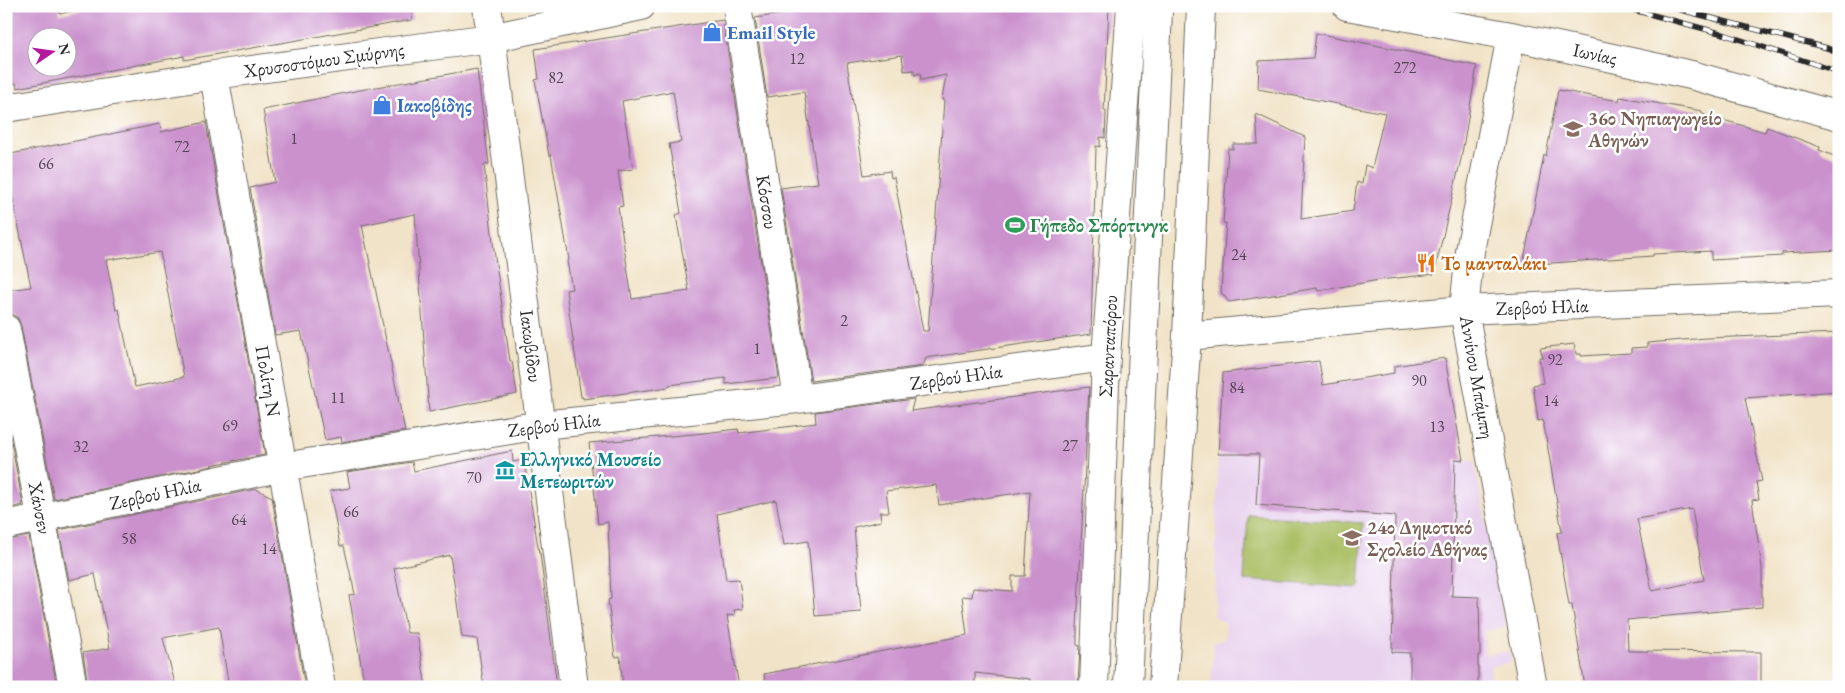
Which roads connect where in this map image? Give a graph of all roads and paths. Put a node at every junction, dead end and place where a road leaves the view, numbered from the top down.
1 (487, 6) edge
2 (641, 6) edge
3 (737, 6) edge
4 (1131, 6) edge
5 (1201, 6) edge
6 (1347, 6) edge
7 (1158, 11) dead end
8 (1511, 36) junction
9 (491, 38) junction
10 (214, 75) junction
11 (6, 108) edge
12 (1839, 116) edge
13 (1839, 294) edge
14 (1464, 310) junction
15 (6, 330) edge
16 (1187, 336) junction
17 (1106, 356) junction
18 (798, 398) junction
19 (541, 425) junction
20 (283, 467) junction
21 (42, 518) junction
22 (6, 525) edge
23 (73, 687) edge
24 (321, 687) edge
25 (574, 687) edge
26 (1094, 687) edge
27 (1128, 687) edge
28 (1163, 687) edge
29 (1533, 687) edge

1 - 9 street, Ιακωβίδου
2 - 9 street, Χρυσοστόμου Σμύρνης
3 - 18 street, Κόσσου
4 - 17 street, Σαρανταπόρου
5 - 16 street
6 - 8 street, Ιωνίας
7 - 27 street, Σαρανταπόρου
8 - 12 street, Ιωνίας
8 - 14 street, Αννίνου Μπάμπη
9 - 10 street, Χρυσοστόμου Σμύρνης
9 - 19 street, Ιακωβίδου
10 - 11 street, Χρυσοστόμου Σμύρνης
10 - 20 street, Πολίτη Ν
13 - 14 street, Ζερβού Ηλία
14 - 16 street, Ζερβού Ηλία
14 - 29 street, Αννίνου Μπάμπη
15 - 21 street, Χάνσεν
16 - 28 street
17 - 18 street, Ζερβού Ηλία
17 - 26 street, Σαρανταπόρου
18 - 19 street, Ζερβού Ηλία
19 - 20 street, Ζερβού Ηλία
19 - 25 street, Ιακωβίδου
20 - 21 street, Ζερβού Ηλία
20 - 24 street, Πολίτη Ν
21 - 22 street, Ζερβού Ηλία
21 - 23 street, Χάνσεν

